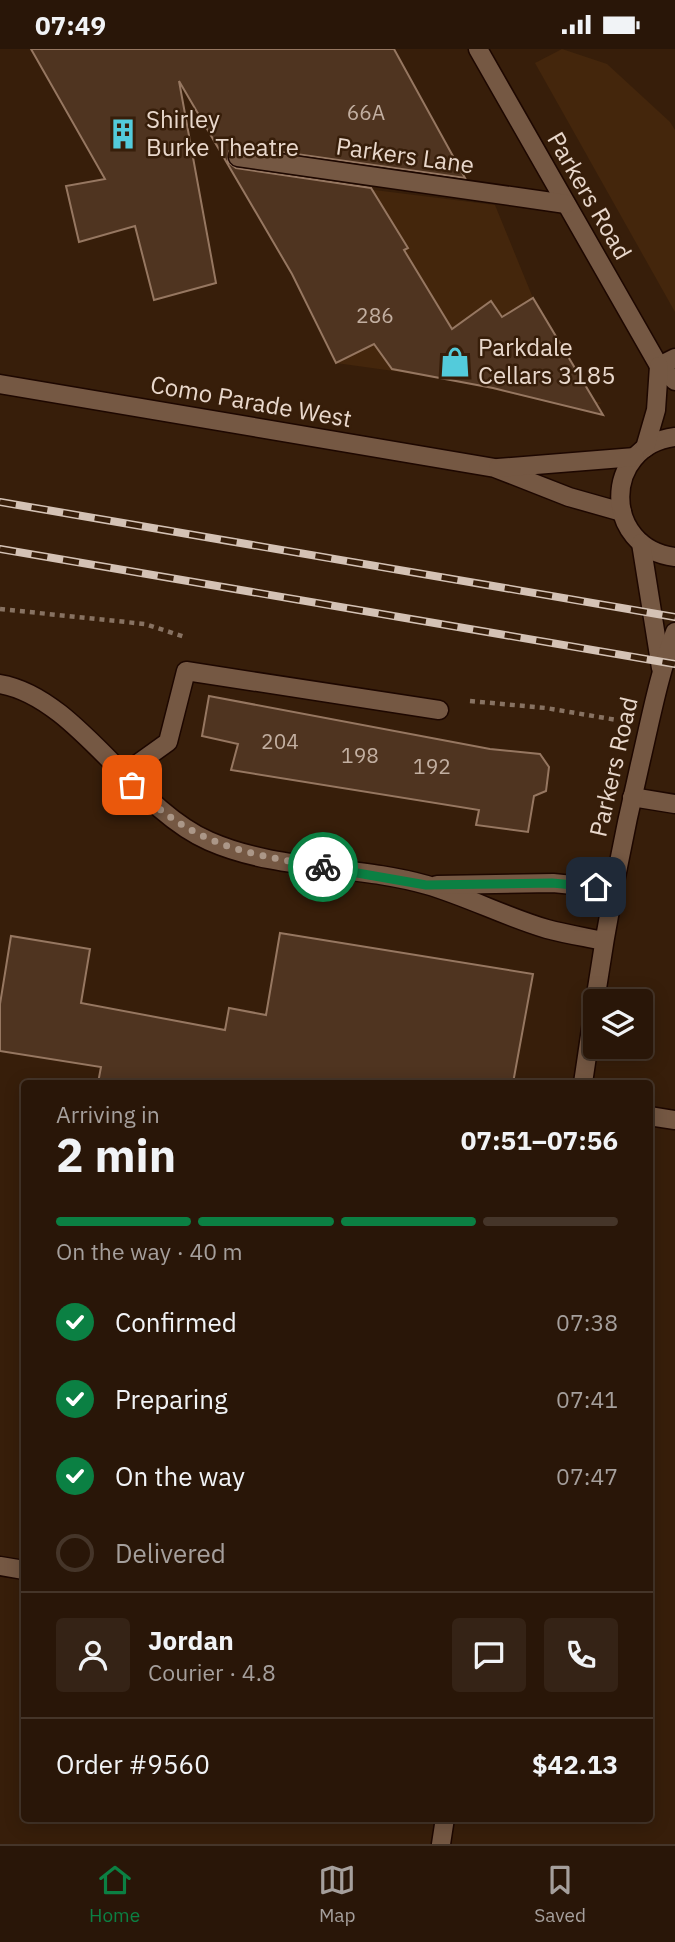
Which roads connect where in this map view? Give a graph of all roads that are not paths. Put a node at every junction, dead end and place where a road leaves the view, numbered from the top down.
1 (478, 49) edge
2 (238, 157) dead end
3 (566, 204) junction
4 (667, 362) edge
5 (675, 381) edge
6 (0, 384) edge
7 (675, 437) edge
8 (640, 453) junction
9 (495, 468) junction
10 (622, 512) junction
11 (641, 543) junction
12 (675, 557) edge
13 (675, 632) edge
14 (662, 667) junction
15 (0, 684) edge
16 (439, 710) dead end
17 (122, 775) junction
18 (632, 797) junction
19 (675, 804) edge
20 (426, 885) junction
21 (613, 889) junction
22 (604, 941) junction
23 (597, 989) edge
24 (587, 1059) edge
25 (583, 1080) edge
26 (653, 1117) edge
27 (675, 1120) edge
28 (0, 1566) edge
29 (21, 1570) edge
30 (444, 1822) edge
31 (441, 1844) edge

1 - 3 street, Parkers Road
2 - 3 street, Parkers Lane
3 - 4 street, Parkers Road
4 - 5 street, Parkers Road
4 - 8 street
6 - 9 street, Como Parade West
7 - 8 street, Como Parade West
8 - 9 street, Como Parade West
8 - 10 street
9 - 10 street, Como Parade West
10 - 11 street
11 - 12 street
11 - 14 street, Parkers Road
13 - 14 street, Parkers Road
14 - 18 street, Parkers Road
15 - 17 street
16 - 17 street
17 - 20 street
18 - 19 street
18 - 21 street, Parkers Road
20 - 21 street
20 - 22 street
21 - 22 street, Parkers Road
22 - 23 street, Parkers Road
24 - 25 street, Parkers Road
26 - 27 street
28 - 29 street
30 - 31 street

